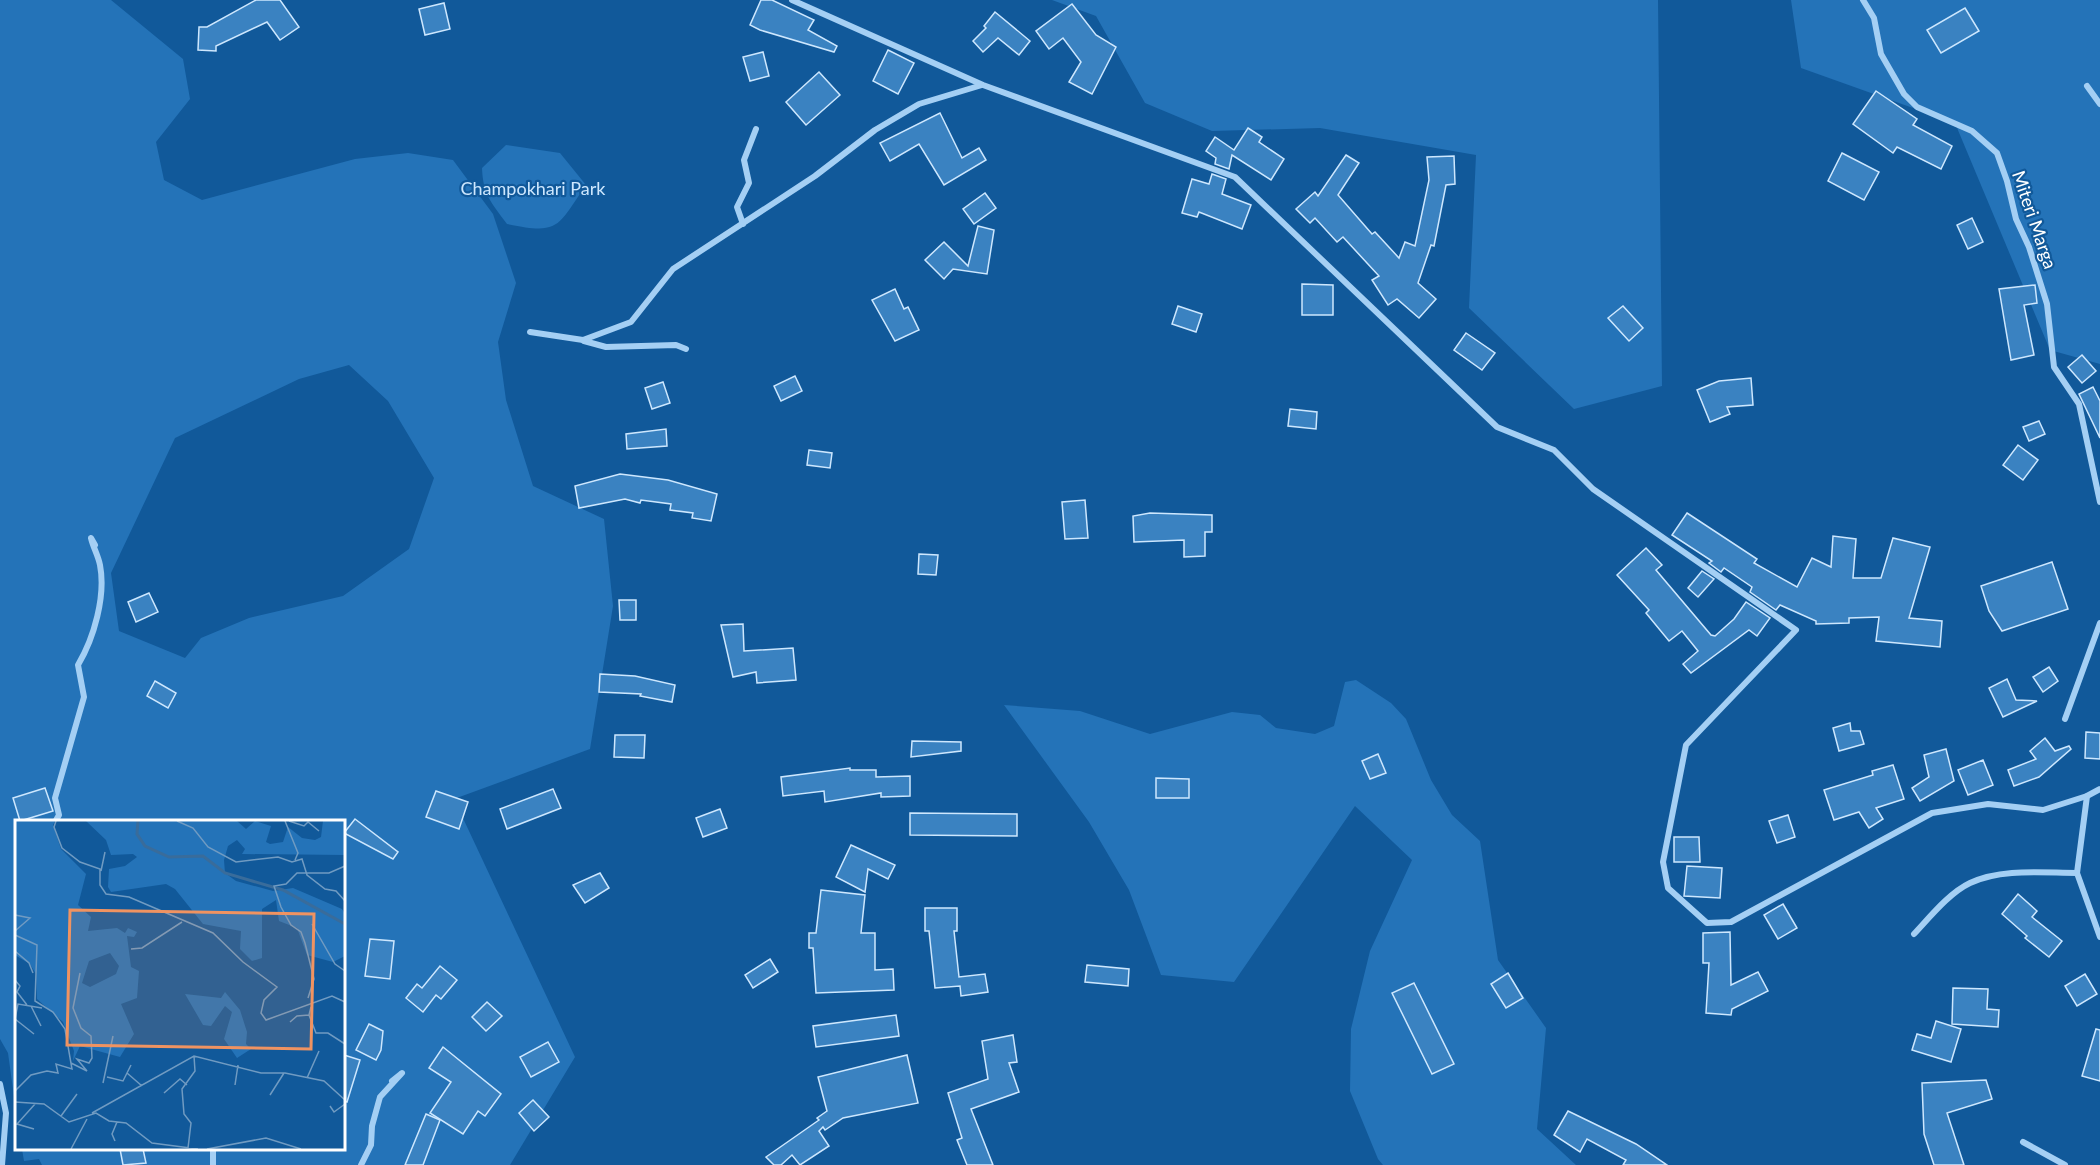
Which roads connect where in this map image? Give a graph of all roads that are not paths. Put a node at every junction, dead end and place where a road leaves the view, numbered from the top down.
1 (792, 0) edge
2 (1863, 0) edge
3 (983, 85) junction
4 (2087, 86) dead end
5 (2100, 104) edge
6 (756, 129) dead end
7 (743, 224) junction
8 (530, 332) dead end
9 (583, 340) junction
10 (686, 349) dead end
11 (2100, 502) edge
12 (95, 545) dead end
13 (2100, 623) edge
14 (2065, 719) dead end
15 (2100, 789) edge
16 (2087, 796) junction
17 (56, 820) edge
18 (2077, 873) junction
19 (1914, 934) dead end
20 (2100, 937) edge
21 (392, 1081) dead end
22 (0, 1084) edge
23 (2023, 1142) dead end
24 (2, 1165) edge
25 (361, 1165) edge
26 (2065, 1165) edge

1 - 3 street
2 - 11 street, Miteri Marga
3 - 7 street
3 - 16 street
4 - 5 street
6 - 7 street
7 - 9 street
8 - 9 street
9 - 10 street
12 - 17 street
13 - 14 street
15 - 16 street
16 - 18 street
18 - 19 street
18 - 20 street
21 - 25 street
22 - 24 street
23 - 26 street

